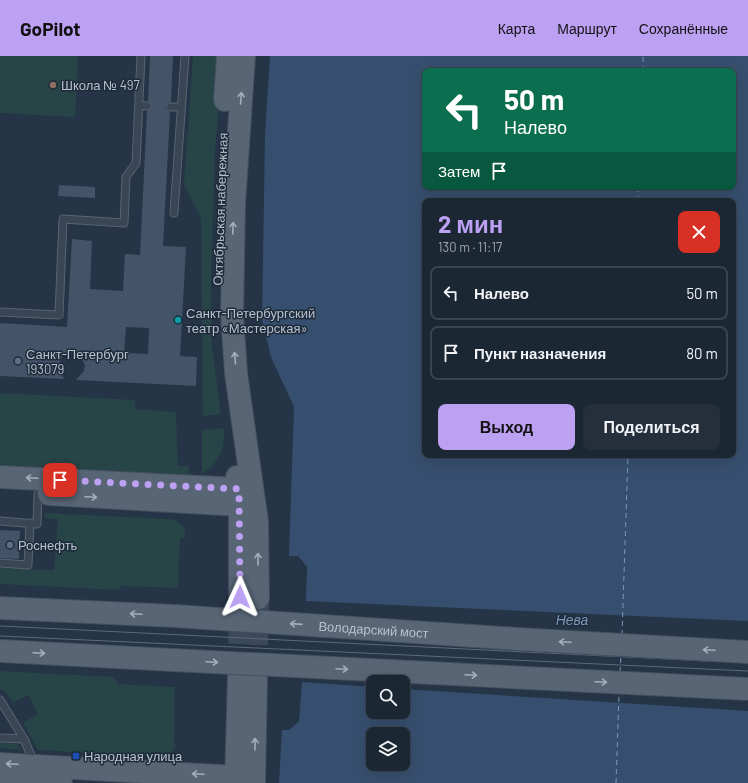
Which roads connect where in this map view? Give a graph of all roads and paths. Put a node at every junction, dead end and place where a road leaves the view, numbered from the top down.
1 (141, 56) edge
2 (185, 56) edge
3 (228, 56) edge
4 (244, 56) edge
5 (139, 105) junction
6 (148, 106) dead end
7 (170, 107) dead end
8 (181, 107) junction
9 (174, 213) dead end
10 (0, 312) edge
11 (0, 477) edge
12 (0, 492) edge
13 (38, 494) junction
14 (244, 496) junction
15 (0, 521) edge
16 (30, 523) junction
17 (0, 563) edge
18 (249, 598) tunnel mouth
19 (0, 608) edge
20 (0, 651) edge
21 (748, 652) edge
22 (247, 678) tunnel mouth
23 (748, 689) edge
24 (0, 700) edge
25 (0, 738) edge
26 (24, 739) junction
27 (0, 764) edge
28 (34, 774) junction
29 (63, 778) edge
30 (0, 779) edge
31 (244, 781) edge

1 - 5 lane
2 - 8 lane
3 - 14 main road, Октябрьская набережная
14 -> 4 main road, Октябрьская набережная
5 - 6 lane
5 - 10 lane
7 - 8 lane
8 - 9 lane
14 -> 11 main road
12 - 13 main road
13 -> 14 main road
13 - 16 lane
14 - 18 main road, Октябрьская набережная
15 - 16 lane
16 - 17 lane
21 -> 19 main road, Володарский мост, bridge
20 -> 23 main road, bridge
22 - 31 main road
24 - 26 lane
25 - 26 lane
26 - 28 lane
28 -> 27 main road
28 - 29 main road
28 - 30 main road
31 -> 29 main road

